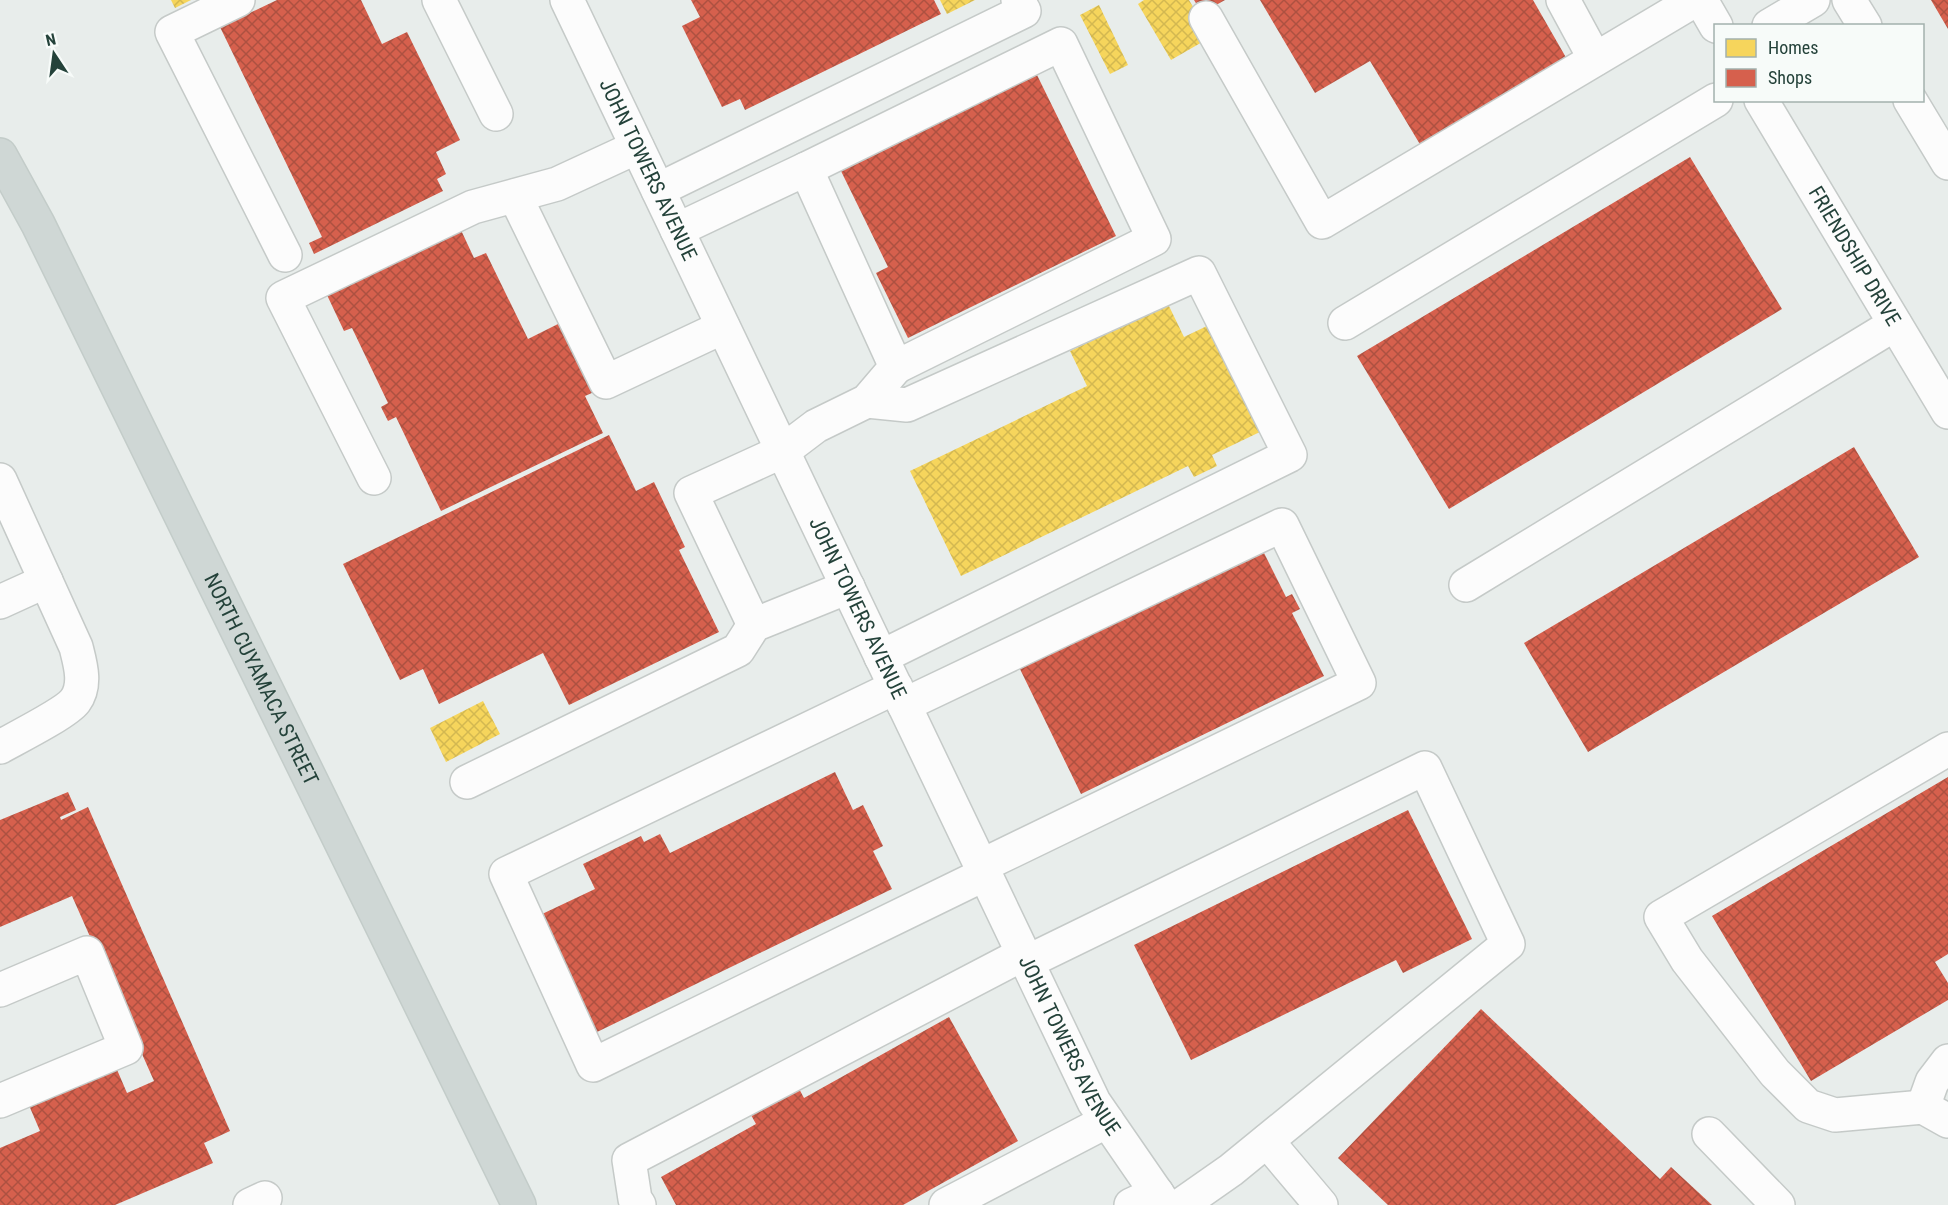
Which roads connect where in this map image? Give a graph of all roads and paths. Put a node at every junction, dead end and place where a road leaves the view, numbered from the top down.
1 (238, 0) edge
2 (439, 0) edge
3 (1018, 0) edge
4 (1563, 0) edge
5 (1695, 0) edge
6 (1701, 0) edge
7 (1813, 0) edge
8 (1849, 0) edge
9 (571, 1) edge
10 (1206, 18) dead end
11 (1715, 24) edge
12 (1772, 24) edge
13 (1864, 24) edge
14 (1595, 59) junction
15 (1714, 101) edge
16 (1762, 102) edge
17 (1911, 102) edge
18 (496, 114) dead end
19 (637, 147) junction
20 (0, 155) edge
21 (1948, 163) edge
22 (806, 169) junction
23 (658, 190) junction
24 (515, 196) junction
25 (677, 230) junction
26 (285, 255) dead end
27 (1345, 323) dead end
28 (1895, 324) junction
29 (723, 327) junction
30 (896, 367) junction
31 (867, 401) junction
32 (1946, 402) edge
33 (783, 451) junction
34 (374, 478) dead end
35 (0, 480) edge
36 (46, 581) junction
37 (1466, 585) dead end
38 (848, 587) junction
39 (0, 602) edge
40 (754, 625) junction
41 (881, 657) junction
42 (900, 696) junction
43 (0, 747) edge
44 (1948, 749) edge
45 (467, 782) dead end
46 (983, 870) junction
47 (1025, 958) junction
48 (0, 990) edge
49 (1948, 1061) edge
50 (0, 1101) edge
51 (1936, 1114) edge
52 (1107, 1121) junction
53 (1709, 1134) dead end
54 (1267, 1141) junction
55 (1158, 1202) edge
56 (519, 1205) edge
57 (639, 1205) edge
58 (946, 1205) edge
59 (1321, 1205) edge
60 (1778, 1205) edge

1 - 26 street
2 - 18 street
3 - 23 street
4 - 14 street
5 - 14 street
6 - 11 street
7 - 12 street
8 - 13 street
9 - 19 street, JOHN TOWERS AVENUE
10 - 14 street
15 - 27 street
16 - 28 street, FRIENDSHIP DRIVE
17 - 21 street
19 - 23 street, JOHN TOWERS AVENUE
19 - 24 street
20 - 56 main road, NORTH CUYAMACA STREET
22 - 25 street
22 - 30 street
22 - 30 street
23 - 25 street, JOHN TOWERS AVENUE
24 - 29 street
24 - 34 street
25 - 29 street, JOHN TOWERS AVENUE
28 - 32 street, FRIENDSHIP DRIVE
28 - 37 street
29 - 33 street, JOHN TOWERS AVENUE
30 - 31 street
31 - 33 street
31 - 41 street
33 - 38 street, JOHN TOWERS AVENUE
33 - 40 street
35 - 36 street
36 - 39 street
36 - 43 street
38 - 40 street
38 - 41 street, JOHN TOWERS AVENUE
40 - 45 street
41 - 42 street, JOHN TOWERS AVENUE
42 - 46 street, JOHN TOWERS AVENUE
42 - 46 street
42 - 46 street
44 - 51 street
46 - 47 street, JOHN TOWERS AVENUE
47 - 52 street, JOHN TOWERS AVENUE
47 - 54 street
47 - 57 street
48 - 50 street
49 - 51 street
52 - 55 street, JOHN TOWERS AVENUE
52 - 58 street
53 - 60 street
54 - 55 street
54 - 59 street

